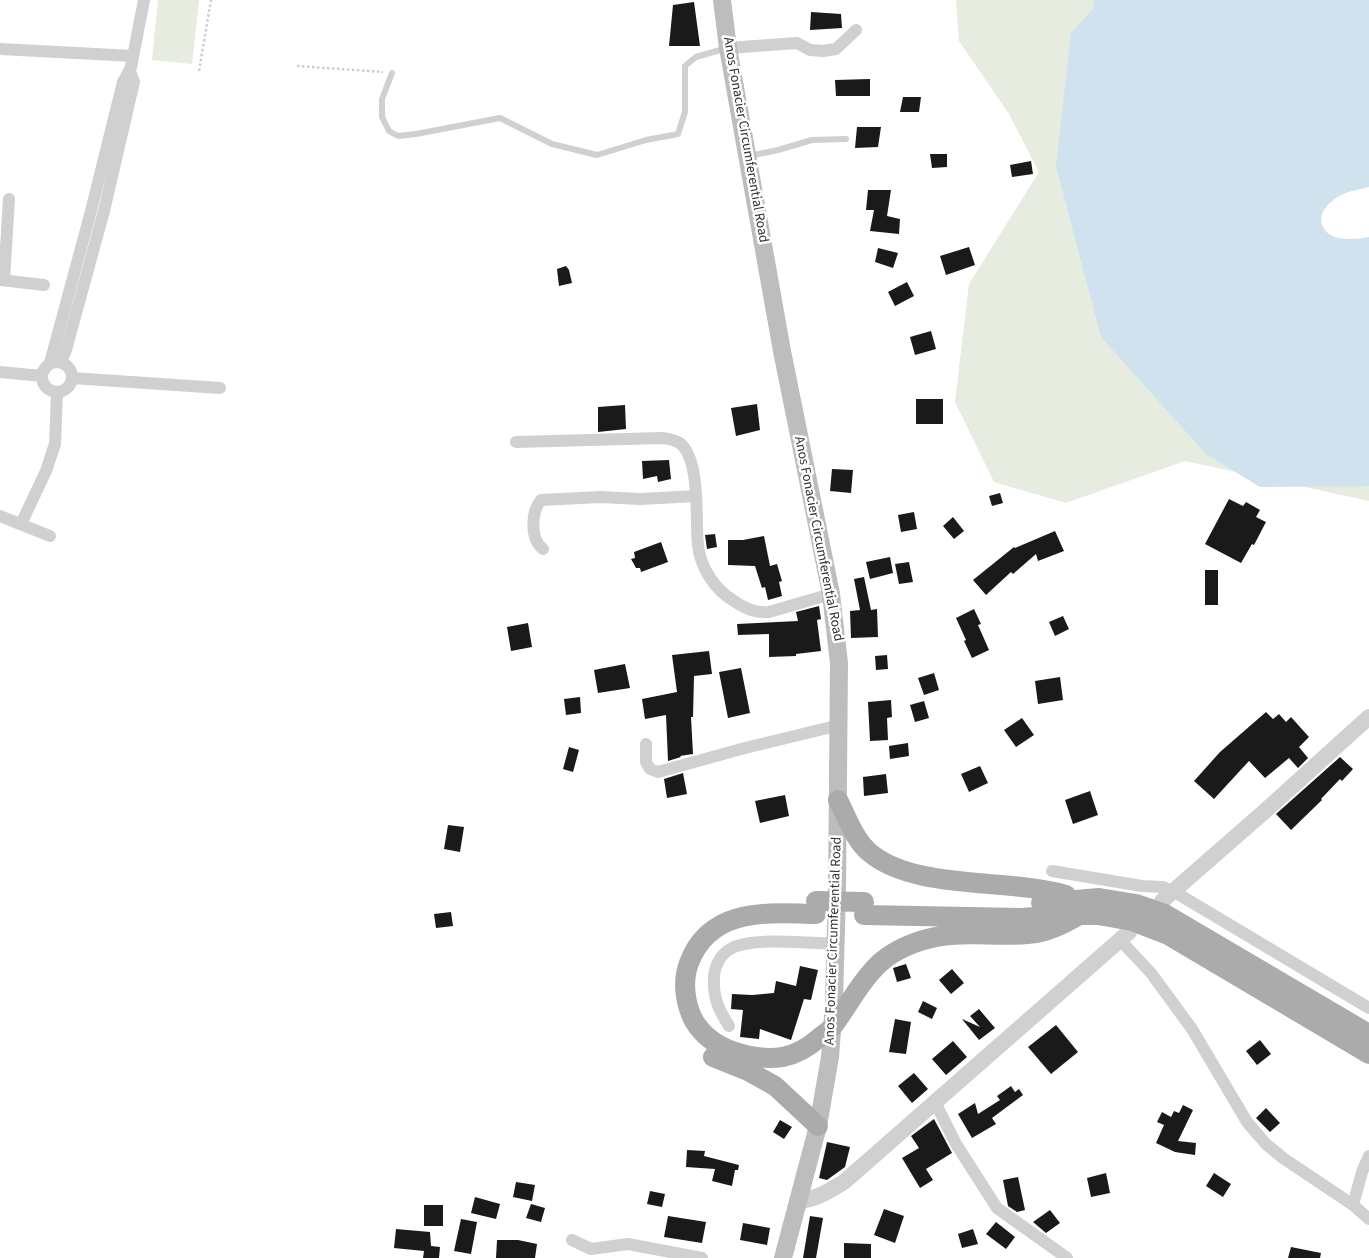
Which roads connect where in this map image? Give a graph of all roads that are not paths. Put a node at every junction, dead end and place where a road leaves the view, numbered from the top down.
1 (144, 0) edge
2 (722, 0) edge
3 (856, 30) dead end
4 (728, 48) junction
5 (0, 49) edge
6 (134, 56) junction
7 (392, 73) road end
8 (846, 139) dead end
9 (748, 156) junction
10 (9, 199) dead end
11 (2, 280) edge
12 (44, 285) dead end
13 (56, 363) junction
14 (0, 372) edge
15 (42, 376) junction
16 (72, 378) junction
17 (220, 388) dead end
18 (57, 392) junction
19 (516, 442) dead end
20 (696, 496) junction
21 (0, 516) edge
22 (22, 524) junction
23 (50, 536) dead end
24 (543, 549) dead end
25 (831, 594) junction
26 (1369, 717) edge
27 (840, 725) junction
28 (646, 744) dead end
29 (838, 800) junction
30 (1052, 871) dead end
31 (1168, 896) junction
32 (1081, 907) junction
33 (1124, 936) joint
34 (835, 944) junction
35 (1369, 1008) edge
36 (729, 1026) dead end
37 (832, 1027) junction
38 (1369, 1034) edge
39 (1369, 1054) edge
40 (734, 1059) junction
41 (934, 1102) junction
42 (818, 1126) junction
43 (1369, 1156) edge
44 (799, 1201) junction
45 (1353, 1205) junction
46 (1369, 1219) edge
47 (572, 1240) dead end
48 (702, 1258) edge
49 (783, 1258) edge
50 (1067, 1258) edge

1 - 6 street
2 - 4 main road, Anos Fonacier Circumferential Road
3 - 4 street
4 - 7 lane
4 - 9 main road, Anos Fonacier Circumferential Road
5 - 6 street
6 - 13 street
8 - 9 lane
9 - 25 main road, Anos Fonacier Circumferential Road
10 - 11 street
11 - 12 street
13 - 15 street
13 - 16 street
14 - 15 street
15 - 18 street
16 - 17 street
16 - 18 street
18 - 22 street
19 - 20 street
20 - 24 street
20 - 25 street
21 - 22 street
22 - 23 street
25 - 27 main road, Anos Fonacier Circumferential Road
26 - 31 street
27 - 28 street
27 - 29 main road, Anos Fonacier Circumferential Road
29 - 32 main road
29 - 34 main road, Anos Fonacier Circumferential Road
30 - 31 street
31 - 35 street
32 - 37 main road
32 - 38 main road
32 - 39 main road
32 - 40 main road
33 - 41 street
33 - 45 street
34 - 36 street
34 - 37 main road, Anos Fonacier Circumferential Road
37 - 40 main road
37 - 42 main road, Anos Fonacier Circumferential Road
40 - 42 main road
41 - 44 street
41 - 50 street
42 - 44 main road, Anos Fonacier Circumferential Road
43 - 45 street
44 - 49 main road, Anos Fonacier Circumferential Road
45 - 46 street
47 - 48 street

